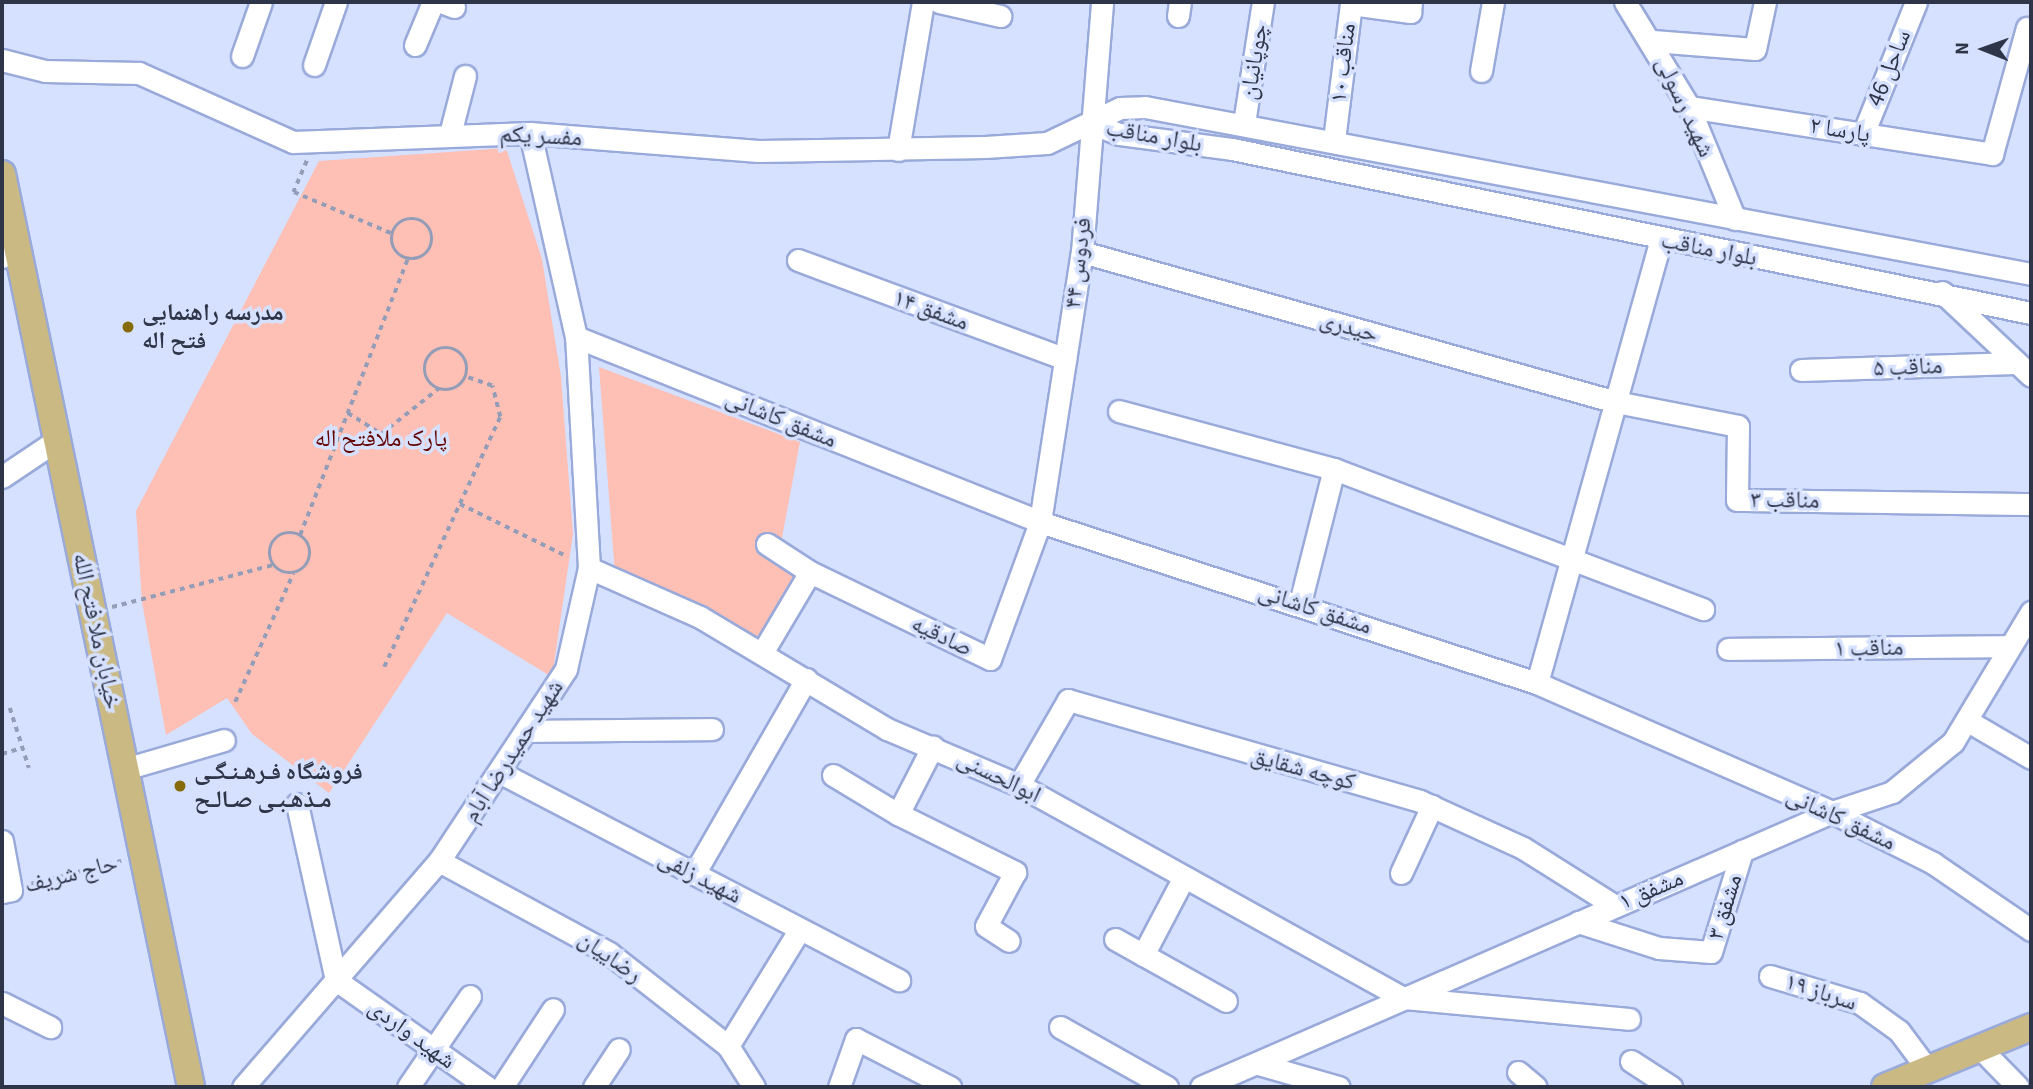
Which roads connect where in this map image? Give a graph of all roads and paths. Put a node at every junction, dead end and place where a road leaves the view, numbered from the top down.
1 (261, 2) edge
2 (336, 2) edge
3 (923, 2) edge
4 (939, 2) edge
5 (1102, 2) edge
6 (1262, 2) edge
7 (1493, 2) edge
8 (1625, 2) edge
9 (1765, 2) edge
10 (1916, 2) edge
11 (442, 3) edge
12 (1411, 7) edge
13 (1000, 16) dead end
14 (2027, 28) dead end
15 (1653, 41) junction
16 (415, 45) dead end
17 (242, 56) dead end
18 (2, 60) edge
19 (314, 65) dead end
20 (1481, 71) dead end
21 (465, 76) dead end
22 (1689, 107) junction
23 (1244, 122) junction
24 (1093, 124) junction
25 (530, 133) junction
26 (450, 134) junction
27 (1863, 134) junction
28 (1334, 139) junction
29 (316, 140) junction
30 (898, 150) junction
31 (2, 174) edge
32 (1735, 219) junction
33 (393, 234) junction
34 (1661, 240) junction
35 (9, 249) edge
36 (1082, 252) junction
37 (408, 258) junction
38 (798, 260) dead end
39 (2031, 274) edge
40 (1942, 292) junction
41 (2031, 313) edge
42 (576, 337) junction
43 (1065, 359) junction
44 (1801, 370) dead end
45 (2023, 370) edge
46 (466, 377) junction
47 (438, 389) junction
48 (1616, 402) junction
49 (1119, 411) dead end
50 (348, 413) junction
51 (57, 440) junction
52 (1334, 469) junction
53 (2, 477) edge
54 (460, 504) junction
55 (2031, 504) edge
56 (1040, 522) junction
57 (300, 535) junction
58 (767, 544) dead end
59 (1570, 563) junction
60 (273, 565) junction
61 (589, 568) junction
62 (810, 572) junction
63 (293, 574) junction
64 (1300, 603) junction
65 (1703, 609) dead end
66 (93, 611) junction
67 (2031, 612) edge
68 (2010, 646) junction
69 (1728, 649) dead end
70 (762, 653) junction
71 (384, 667) dead end
72 (806, 679) junction
73 (1537, 683) junction
74 (235, 702) dead end
75 (10, 708) dead end
76 (1968, 721) junction
77 (712, 729) dead end
78 (530, 731) junction
79 (224, 740) dead end
80 (933, 746) junction
81 (22, 748) junction
82 (2, 754) edge
83 (2031, 758) edge
84 (29, 768) dead end
85 (125, 769) junction
86 (502, 773) junction
87 (834, 775) dead end
88 (1019, 785) junction
89 (297, 804) dead end
90 (1432, 806) junction
91 (1832, 812) junction
92 (898, 814) junction
93 (2, 841) edge
94 (1742, 851) junction
95 (141, 856) junction
96 (439, 861) junction
97 (1401, 873) dead end
98 (694, 874) junction
99 (1184, 877) junction
100 (7, 891) edge
101 (1615, 906) junction
102 (1578, 922) junction
103 (800, 929) junction
104 (2031, 930) edge
105 (1115, 939) dead end
106 (1009, 941) dead end
107 (1143, 955) junction
108 (1770, 976) dead end
109 (336, 980) junction
110 (900, 980) dead end
111 (470, 996) dead end
112 (1405, 998) junction
113 (1226, 1001) dead end
114 (2, 1003) edge
115 (553, 1009) dead end
116 (1629, 1019) dead end
117 (50, 1027) dead end
118 (1059, 1027) dead end
119 (2031, 1027) edge
120 (728, 1046) junction
121 (1980, 1048) junction
122 (434, 1049) junction
123 (619, 1049) dead end
124 (1631, 1061) dead end
125 (1258, 1064) junction
126 (1928, 1070) junction
127 (1518, 1072) dead end
128 (191, 1087) edge
129 (243, 1087) edge
130 (408, 1087) edge
131 (487, 1087) edge
132 (502, 1087) edge
133 (594, 1087) edge
134 (754, 1087) edge
135 (839, 1087) edge
136 (950, 1087) edge
137 (1167, 1087) edge
138 (1201, 1087) edge
139 (1339, 1087) edge
140 (1536, 1087) edge
141 (1671, 1087) edge
142 (1885, 1087) edge
143 (2018, 1087) edge

1 - 17 street
2 - 19 street
3 - 30 street
4 - 13 street
5 - 24 street, فردوس ۴۴
6 - 23 street, چوپانیان
7 - 20 street
8 - 15 street, شهید رسولی
9 - 15 street
10 - 27 street, ساحل 46
11 - 16 street
12 - 28 street, مناقب ۱۰
14 - 27 street, پارسا ۲
15 - 22 street, شهید رسولی
18 - 29 street, مفسر یکم
21 - 26 street
22 - 27 street, پارسا ۲
22 - 32 street, شهید رسولی
23 - 24 street, بلوار مناقب
23 - 28 street, بلوار مناقب
24 - 30 street, مفسر یکم
24 - 34 street, بلوار مناقب
24 - 36 street, فردوس ۴۴
25 - 26 street, مفسر یکم
25 - 30 street, مفسر یکم
25 - 42 street, شهید حمیدرضا آبام
26 - 29 street, مفسر یکم
28 - 32 street, بلوار مناقب
29 - 33 path
31 - 35 main road, خیابان ملا فتح الله
32 - 39 street, بلوار مناقب
33 - 37 path
33 - 37 path
34 - 40 street, بلوار مناقب
34 - 48 street
35 - 51 main road, خیابان ملا فتح الله
36 - 43 street, فردوس ۴۴
36 - 48 street, حیدری
37 - 50 path
38 - 43 street, مشفق ۱۴
40 - 41 street, بلوار مناقب
40 - 45 street
42 - 56 street, مشفق کاشانی
42 - 61 street, شهید حمیدرضا آبام
43 - 56 street, فردوس ۴۴
44 - 45 street, مناقب ۵
46 - 47 path
46 - 47 path
46 - 54 path
47 - 50 path
48 - 55 street, مناقب ۳
48 - 59 street
49 - 52 street
50 - 57 path
51 - 53 street
51 - 66 main road, خیابان ملا فتح الله
52 - 59 street
52 - 64 street
54 - 61 path
54 - 71 path
56 - 62 street, صادقیه
56 - 64 street, مشفق کاشانی
57 - 60 path
57 - 63 path
58 - 62 street, صادقیه
59 - 65 street
59 - 73 street
60 - 63 path
60 - 66 path
61 - 70 street, ابوالحسنی
61 - 78 street, شهید حمیدرضا آبام
62 - 70 street
63 - 74 path
64 - 73 street, مشفق کاشانی
66 - 85 main road, خیابان ملا فتح الله
67 - 68 street, مشفق ۱
68 - 69 street, مناقب ۱
68 - 76 street, مشفق ۱
70 - 72 street, ابوالحسنی
72 - 80 street, ابوالحسنی
72 - 98 street
73 - 91 street, مشفق کاشانی
75 - 81 path
76 - 83 street
76 - 91 street, مشفق ۱
77 - 78 street
78 - 86 street, شهید حمیدرضا آبام
79 - 85 street
80 - 88 street, ابوالحسنی
80 - 92 street
81 - 82 path
81 - 84 path
85 - 95 main road, خیابان ملا فتح الله
86 - 96 street, شهید حمیدرضا آبام
86 - 98 street, شهید زلفی
87 - 92 street
88 - 90 street, کوچه شقایق
88 - 99 street, ابوالحسنی
89 - 109 street
90 - 97 street
90 - 101 street, کوچه شقایق
91 - 94 street, مشفق ۱
91 - 104 street, مشفق کاشانی
92 - 106 street
93 - 100 street
94 - 101 street, مشفق ۱
94 - 102 street, مشفق ۳
95 - 100 path, حاج شریف
95 - 128 main road, خیابان ملا فتح الله
96 - 109 street, شهید حمیدرضا آبام
96 - 120 street, رضاییان
98 - 103 street, شهید زلفی
99 - 107 street
99 - 112 street, ابوالحسنی
101 - 102 street, مشفق ۱
102 - 112 street, مشفق ۱
103 - 110 street, شهید زلفی
103 - 120 street
105 - 107 street
107 - 113 street
108 - 126 street, سرباز ۱۹
109 - 122 street, شهید واردی
109 - 129 street, شهید حمیدرضا آبام
111 - 122 street
112 - 116 street
112 - 125 street, مشفق ۱
114 - 117 street
115 - 132 street
118 - 137 street
119 - 121 main road
120 - 134 street, رضاییان
121 - 126 main road
121 - 143 street
122 - 130 street
122 - 131 street, شهید واردی
123 - 133 street
124 - 141 street
125 - 138 street, مشفق ۱
125 - 139 street
126 - 142 main road
127 - 140 street
135 - 136 street

